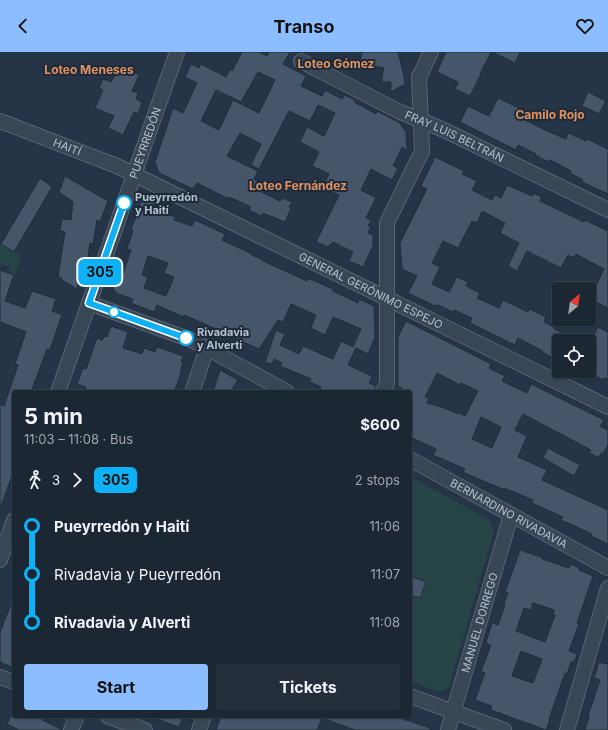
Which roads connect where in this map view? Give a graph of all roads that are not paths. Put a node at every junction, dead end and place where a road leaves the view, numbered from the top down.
1 (177, 52) edge
2 (431, 52) edge
3 (301, 61) dead end
4 (421, 120) junction
5 (0, 121) edge
6 (134, 175) junction
7 (608, 210) edge
8 (387, 299) junction
9 (89, 303) junction
10 (207, 348) junction
11 (59, 390) edge
12 (193, 390) edge
13 (283, 390) edge
14 (384, 390) edge
15 (608, 407) edge
16 (412, 460) edge
17 (511, 515) junction
18 (12, 526) edge
19 (0, 560) edge
20 (608, 568) edge
21 (608, 588) edge
22 (0, 677) edge
23 (12, 681) edge
24 (412, 697) edge
25 (453, 712) junction
26 (76, 718) edge
27 (112, 718) edge
28 (203, 718) edge
29 (71, 730) edge
30 (145, 730) edge
31 (199, 730) edge
32 (448, 730) edge
33 (504, 730) edge
34 (566, 730) edge

1 - 6 street, PUEYRREDÓN
2 - 4 street
3 - 4 street, FRAY LUIS BELTRÁN
4 - 7 street, FRAY LUIS BELTRÁN
4 - 8 street
5 - 6 street, HAITÍ
6 - 8 street, GENERAL GERÓNIMO ESPEJO
6 - 9 street, PUEYRREDÓN
8 - 14 street
8 - 15 street, GENERAL GERÓNIMO ESPEJO
9 - 10 street
9 - 11 street, PUEYRREDÓN
10 - 12 street
10 - 13 street
16 - 17 street, BERNARDINO RIVADAVIA
17 - 20 street, BERNARDINO RIVADAVIA
17 - 25 street, MANUEL DORREGO
18 - 19 street
21 - 34 street
22 - 23 street
24 - 25 street
25 - 32 street, MANUEL DORREGO
25 - 33 street
26 - 29 street
27 - 30 street
28 - 31 street

